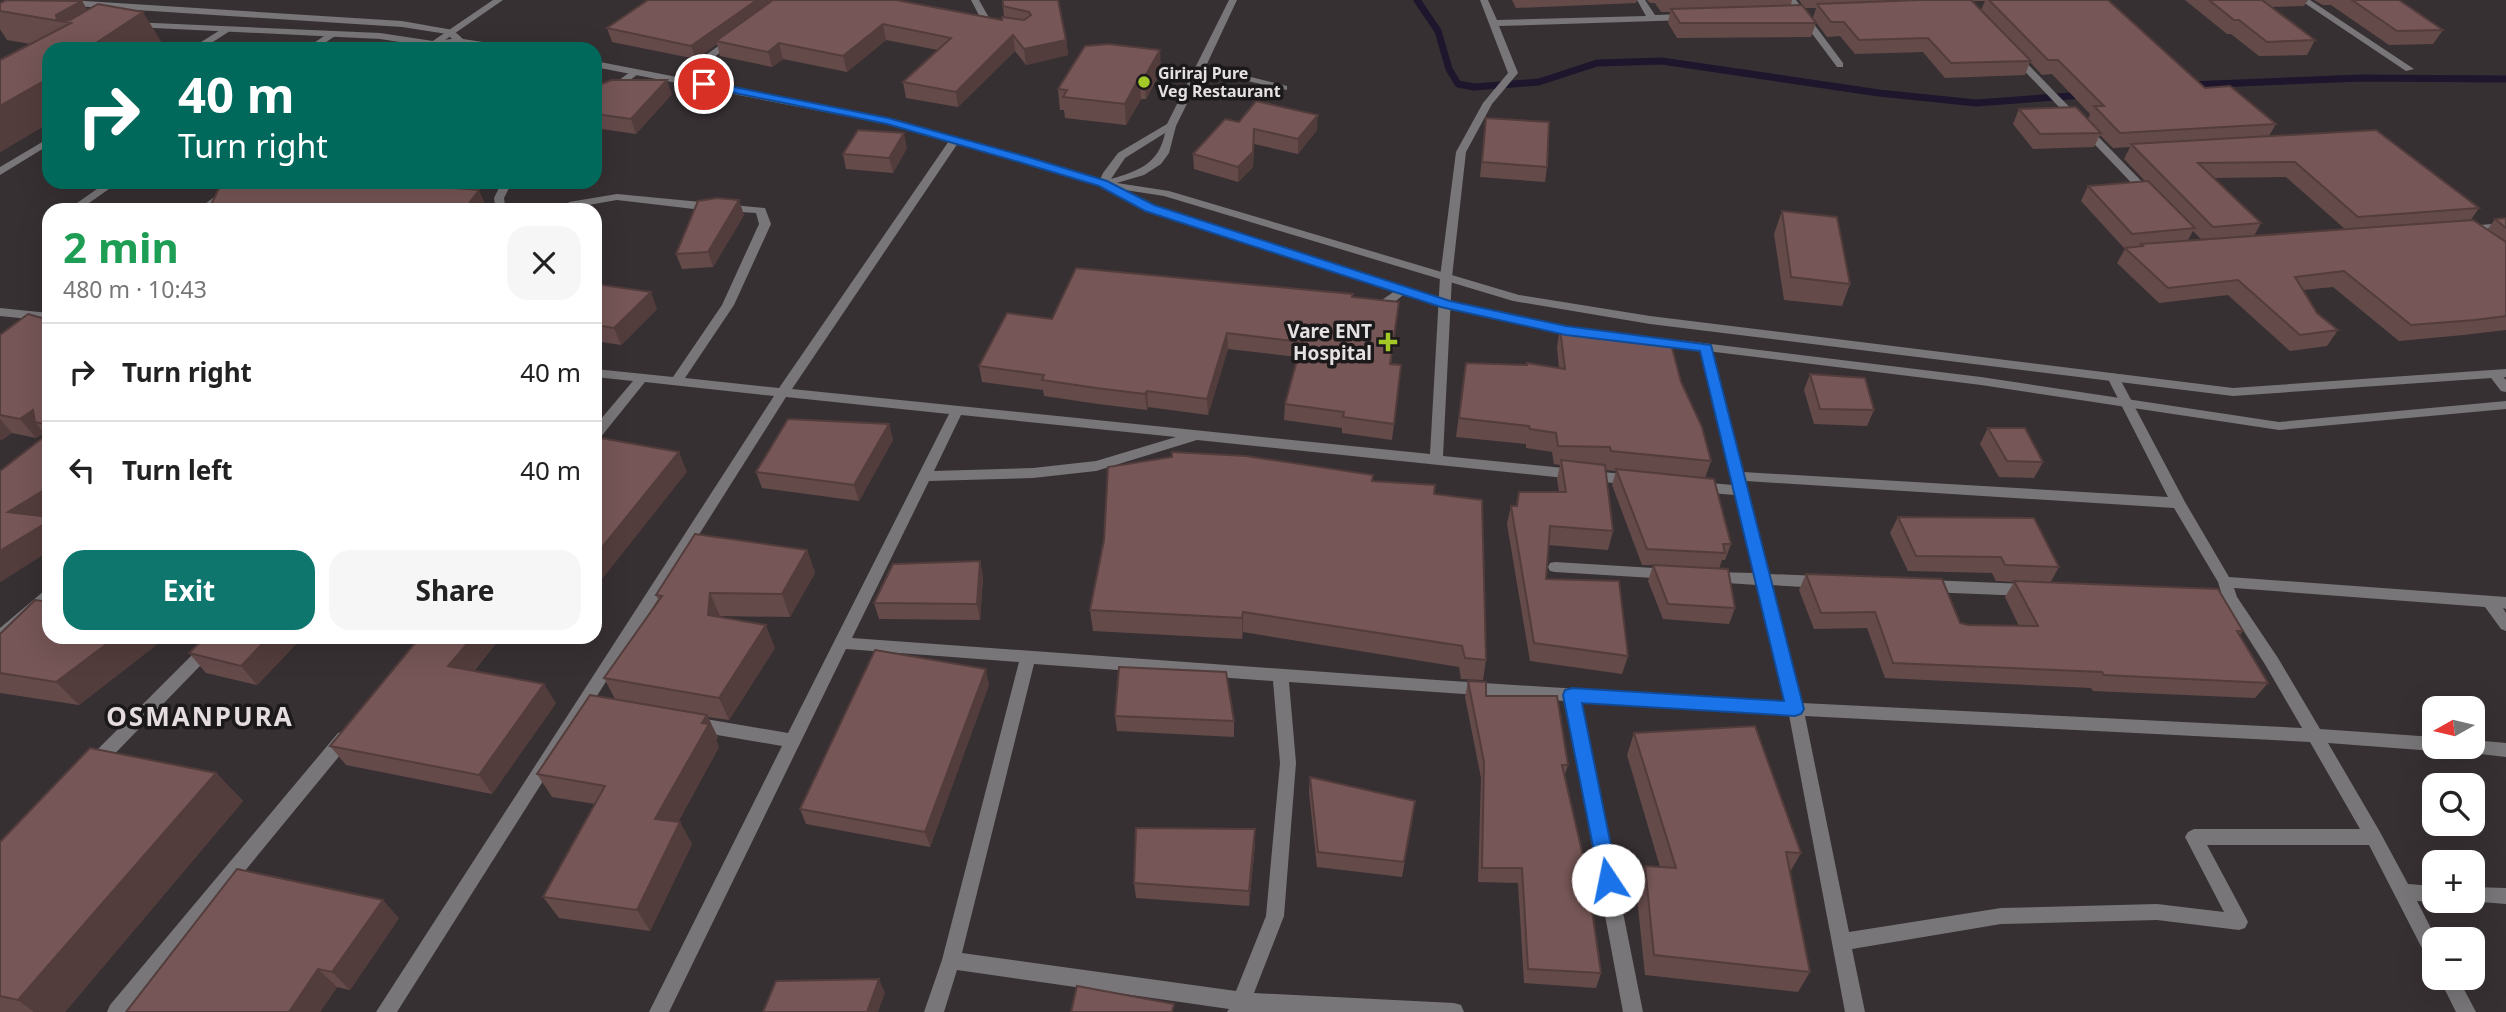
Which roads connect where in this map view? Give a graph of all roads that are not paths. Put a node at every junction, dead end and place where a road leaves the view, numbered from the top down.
1 (29, 0) edge
2 (499, 0) edge
3 (975, 0) edge
4 (1233, 0) edge
5 (1484, 0) edge
6 (1641, 0) edge
7 (1791, 0) edge
8 (2304, 0) edge
9 (18, 9) edge
10 (1801, 13) junction
11 (1814, 13) edge
12 (1788, 14) edge
13 (1693, 17) edge
14 (1653, 18) junction
15 (974, 21) edge
16 (987, 23) junction
17 (1494, 23) junction
18 (125, 24) edge
19 (1000, 26) edge
20 (228, 29) junction
21 (450, 32) junction
22 (745, 32) edge
23 (333, 34) junction
24 (460, 41) junction
25 (207, 42) edge
26 (321, 42) edge
27 (407, 42) edge
28 (436, 42) edge
29 (455, 42) edge
30 (466, 42) edge
31 (2006, 47) edge
32 (602, 65) edge
33 (1840, 65) dead end
34 (1200, 67) junction
35 (2409, 69) dead end
36 (637, 71) junction
37 (678, 79) junction
38 (1284, 88) dead end
39 (602, 95) edge
40 (1171, 126) junction
41 (955, 140) junction
42 (42, 145) edge
43 (2123, 153) dead end
44 (2109, 154) junction
45 (0, 172) edge
46 (1103, 184) junction
47 (104, 189) edge
48 (231, 189) edge
49 (2156, 202) edge
50 (82, 203) edge
51 (212, 203) edge
52 (579, 203) edge
53 (2506, 226) edge
54 (2465, 229) junction
55 (2451, 230) edge
56 (2485, 244) edge
57 (1446, 277) junction
58 (1402, 290) junction
59 (1353, 304) edge
60 (1446, 304) junction
61 (0, 312) edge
62 (42, 320) edge
63 (1592, 334) edge
64 (1643, 340) edge
65 (1706, 348) junction
66 (602, 374) edge
67 (2500, 374) edge
68 (2113, 377) junction
69 (642, 378) junction
70 (677, 382) junction
71 (2506, 388) edge
72 (783, 392) junction
73 (2126, 404) junction
74 (2506, 405) edge
75 (957, 410) junction
76 (602, 427) edge
77 (1198, 435) junction
78 (1436, 460) junction
79 (925, 476) junction
80 (1645, 481) edge
81 (1740, 484) junction
82 (1687, 486) edge
83 (2178, 503) junction
84 (1555, 567) dead end
85 (1764, 580) junction
86 (1833, 583) edge
87 (1915, 586) edge
88 (2038, 590) edge
89 (2228, 590) junction
90 (2189, 596) edge
91 (42, 601) edge
92 (2498, 602) edge
93 (2506, 625) edge
94 (0, 637) edge
95 (842, 643) junction
96 (213, 644) edge
97 (1028, 657) junction
98 (1281, 677) junction
99 (1572, 695) junction
100 (1795, 709) junction
101 (675, 721) edge
102 (357, 723) edge
103 (2314, 735) junction
104 (793, 741) junction
105 (2422, 743) edge
106 (2485, 748) edge
107 (2506, 750) edge
108 (86, 773) edge
109 (2374, 837) junction
110 (2403, 892) junction
111 (2422, 893) edge
112 (2485, 895) edge
113 (2506, 896) edge
114 (2422, 929) edge
115 (1842, 942) junction
116 (951, 960) junction
117 (2454, 990) edge
118 (1238, 1007) edge
119 (117, 1012) edge
120 (386, 1012) edge
121 (659, 1012) edge
122 (934, 1012) edge
123 (1454, 1012) edge
124 (1633, 1012) edge
125 (1855, 1012) edge
126 (2466, 1012) edge

1 - 9 street
1 - 21 street
2 - 21 street
3 - 16 street
4 - 34 street
5 - 17 street
6 - 14 street
7 - 10 street
8 - 35 street
10 - 11 street
10 - 12 street
10 - 33 street
13 - 14 street
14 - 17 street
15 - 16 street
16 - 19 street
17 - 57 street
18 - 20 street
20 - 23 street
20 - 25 street
21 - 24 street
21 - 28 street
22 - 37 street
23 - 26 street
23 - 27 street
24 - 29 street
24 - 30 street
31 - 44 street
32 - 36 street
34 - 38 street
34 - 40 street
36 - 37 street
36 - 39 street
37 - 41 street
40 - 46 street
40 - 46 street
41 - 46 street
41 - 72 street
42 - 45 street
43 - 44 street
44 - 49 street
46 - 57 street
46 - 58 street
47 - 50 street
48 - 51 street
52 - 70 street
53 - 54 street
54 - 55 street
54 - 56 street
57 - 60 street
57 - 68 street
58 - 59 street
58 - 60 street
60 - 63 street
60 - 78 street
61 - 62 street
64 - 65 street
65 - 73 street
65 - 81 street
66 - 69 street
67 - 68 street
67 - 71 street
68 - 73 street
69 - 70 street
69 - 76 street
70 - 72 street
72 - 75 street
72 - 120 street
73 - 74 street
73 - 83 street
75 - 77 street
75 - 79 street
77 - 78 street
77 - 79 street
78 - 80 street
79 - 95 street
81 - 82 street
81 - 83 street
81 - 85 street
83 - 89 street
84 - 85 street
85 - 86 street
85 - 100 street
87 - 88 street
89 - 90 street
89 - 92 street
89 - 103 street
91 - 94 street
92 - 93 street
95 - 97 street
95 - 104 street
96 - 108 street
97 - 98 street
97 - 116 street
98 - 99 street
98 - 118 street
99 - 100 street
99 - 124 street
100 - 103 street
100 - 115 street
101 - 104 street
102 - 119 street
103 - 105 street
103 - 109 street
104 - 121 street
106 - 107 street
109 - 110 street
109 - 115 street
110 - 111 street
110 - 114 street
112 - 113 street
115 - 125 street
116 - 118 street
116 - 122 street
117 - 126 street
118 - 123 street

